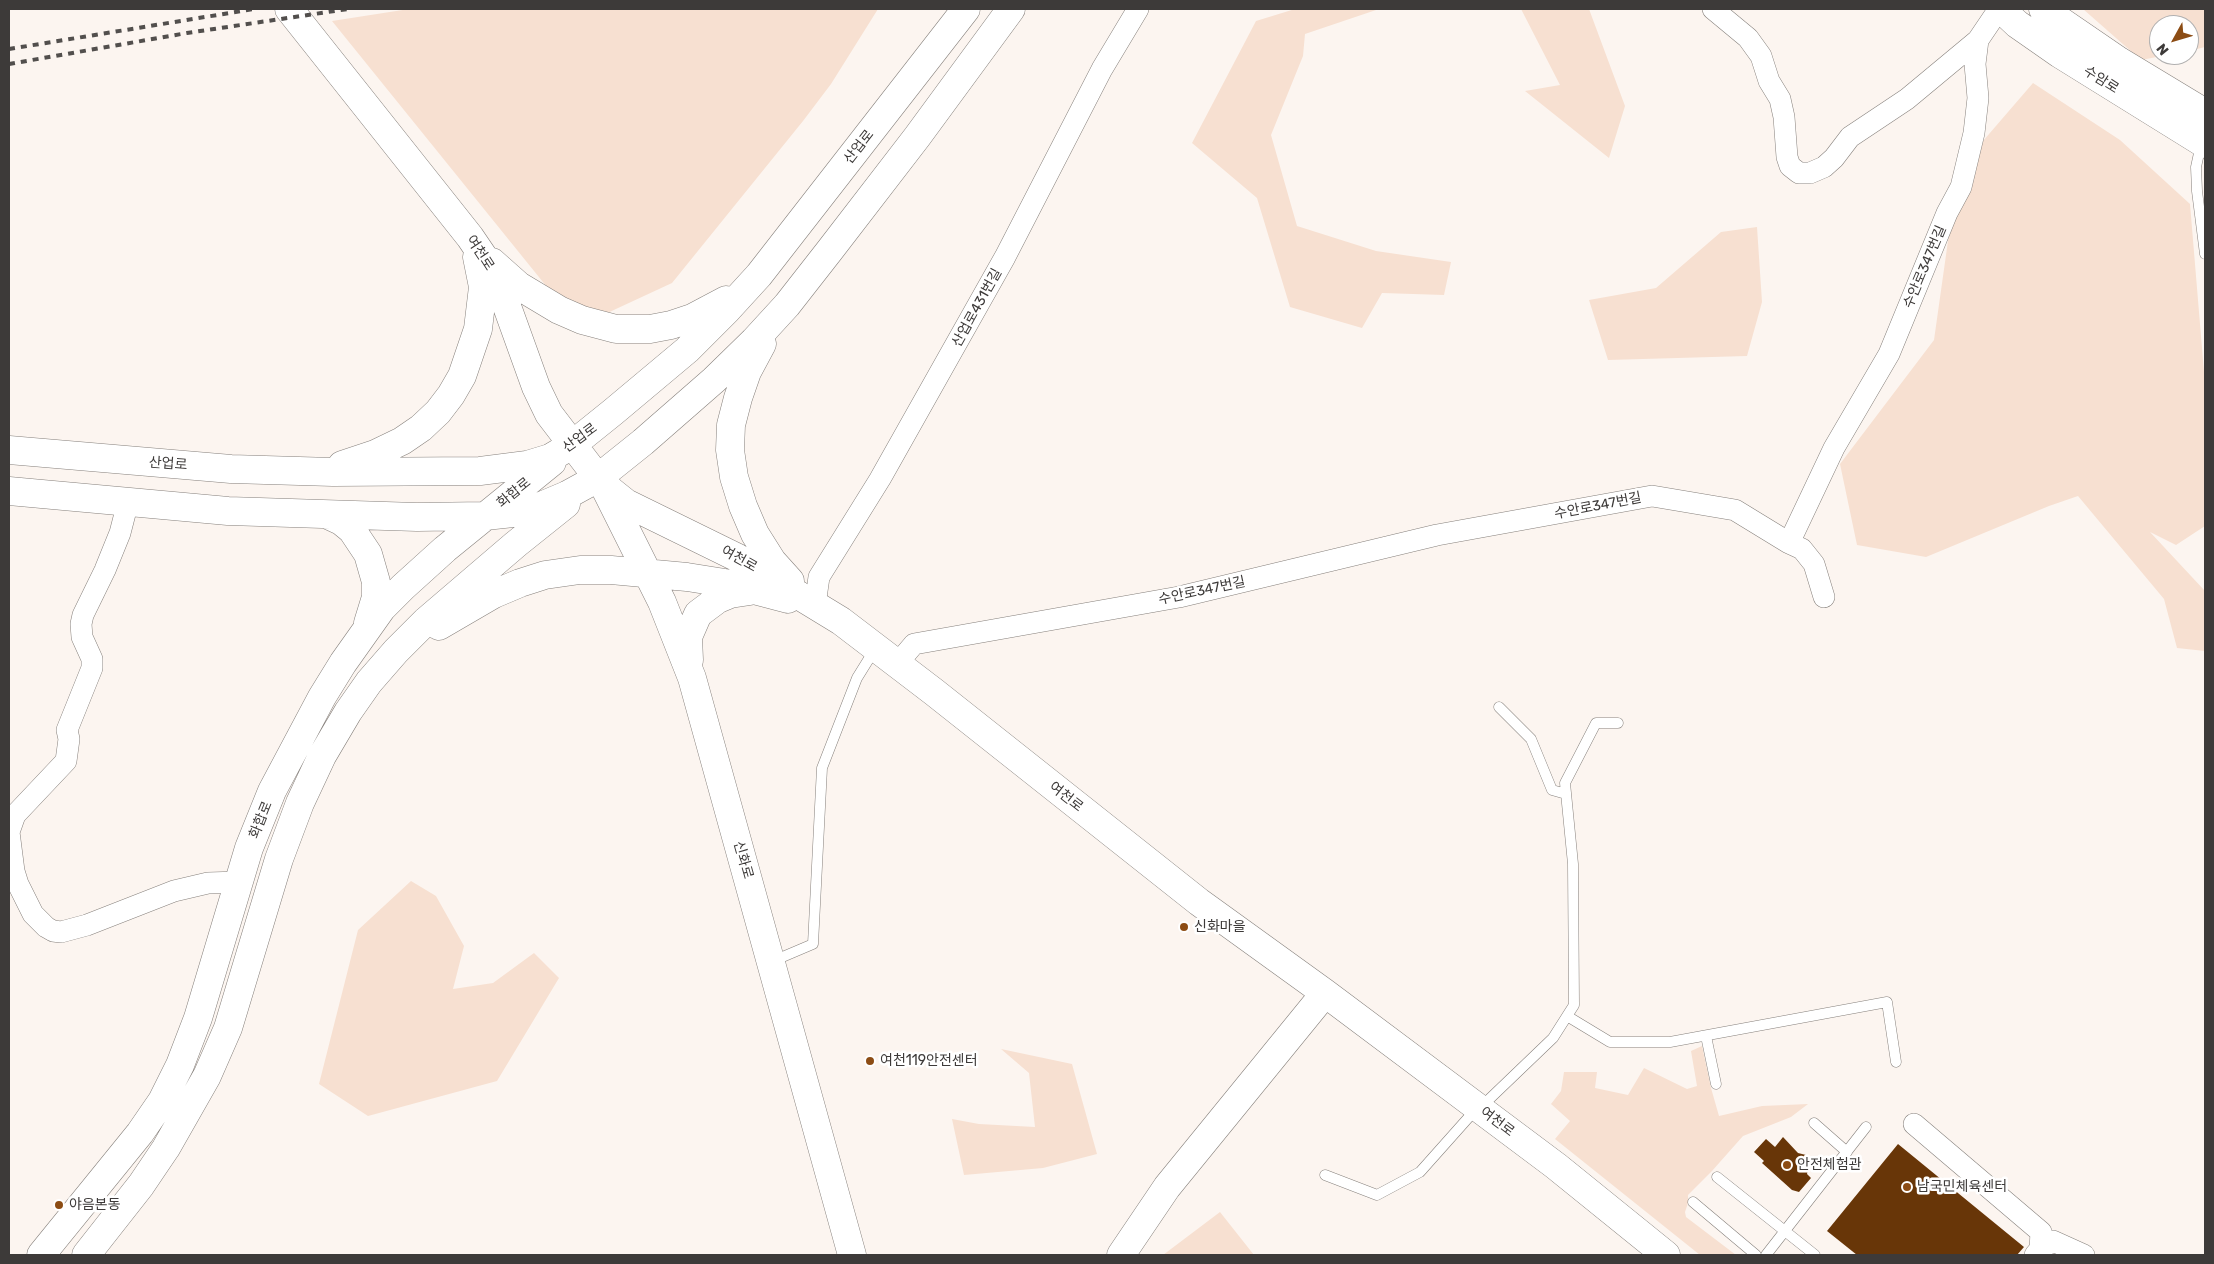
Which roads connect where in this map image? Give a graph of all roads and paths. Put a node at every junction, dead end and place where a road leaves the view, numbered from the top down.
1 (289, 9) edge
2 (966, 9) edge
3 (1011, 9) edge
4 (1030, 9) edge
5 (1138, 9) edge
6 (1713, 9) edge
7 (2000, 9) edge
8 (2043, 9) edge
9 (1978, 40) junction
10 (2205, 112) edge
11 (917, 138) junction
12 (2203, 143) edge
13 (470, 237) junction
14 (2205, 254) edge
15 (759, 275) junction
16 (787, 305) junction
17 (572, 446) junction
18 (9, 450) edge
19 (308, 472) junction
20 (598, 478) junction
21 (9, 491) edge
22 (128, 502) junction
23 (328, 515) junction
24 (485, 516) junction
25 (1788, 543) junction
26 (648, 573) junction
27 (766, 592) junction
28 (1824, 597) dead end
29 (815, 605) junction
30 (841, 621) junction
31 (367, 628) junction
32 (876, 648) junction
33 (897, 664) junction
34 (692, 678) junction
35 (369, 682) junction
36 (1499, 707) dead end
37 (1618, 723) dead end
38 (1566, 794) junction
39 (9, 832) edge
40 (239, 882) junction
41 (772, 962) junction
42 (1326, 993) junction
43 (1567, 1016) junction
44 (1706, 1036) junction
45 (1896, 1062) dead end
46 (1716, 1084) dead end
47 (1478, 1108) junction
48 (1814, 1123) dead end
49 (1914, 1124) dead end
50 (1866, 1127) dead end
51 (1846, 1152) junction
52 (1325, 1176) dead end
53 (1717, 1178) dead end
54 (1693, 1202) dead end
55 (1785, 1231) junction
56 (2042, 1244) edge
57 (41, 1255) edge
58 (86, 1255) edge
59 (852, 1255) edge
60 (1121, 1255) edge
61 (1666, 1255) edge
62 (1756, 1255) edge
63 (1766, 1255) edge
64 (1815, 1255) edge
65 (2084, 1255) edge

1 - 13 main road, 여천로
2 - 15 main road, 산업로
3 - 11 main road
4 - 11 main road
5 - 29 street, 산업로431번길
6 - 9 street
7 - 9 street, 수안로347번길
7 - 12 main road, 수암로
8 - 10 main road, 수암로
9 - 25 street, 수안로347번길
11 - 16 main road
12 - 14 lane
13 - 15 main road
13 - 17 main road, 여천로
13 - 19 main road
15 - 17 main road, 산업로
16 - 20 main road
16 - 29 main road
17 - 19 main road, 산업로
17 - 20 main road, 여천로
17 - 24 main road, 화합로
18 - 19 main road, 산업로
20 - 24 main road
20 - 26 main road, 신화로
20 - 29 main road, 여천로
20 - 35 main road
21 - 22 main road
22 - 23 main road
22 - 39 street
23 - 24 main road
23 - 31 main road
24 - 31 main road, 화합로
25 - 28 street
25 - 33 street, 수안로347번길
26 - 27 main road
26 - 34 main road, 신화로
26 - 35 main road
27 - 30 main road
27 - 34 main road
29 - 30 main road, 여천로
30 - 32 main road, 여천로
31 - 40 main road, 화합로
32 - 33 main road, 여천로
32 - 41 lane
33 - 42 main road, 여천로
34 - 41 main road, 신화로
35 - 58 main road
36 - 38 lane
37 - 38 lane
38 - 43 lane
39 - 40 street
40 - 57 main road, 화합로
41 - 59 main road, 신화로
42 - 47 main road, 여천로
42 - 60 main road
43 - 44 lane
43 - 47 lane
44 - 45 lane
44 - 46 lane
47 - 52 lane
47 - 61 main road, 여천로
48 - 51 lane
49 - 56 street
50 - 51 lane
51 - 55 lane
53 - 55 lane
54 - 62 lane
55 - 63 lane
55 - 64 lane
56 - 65 street

